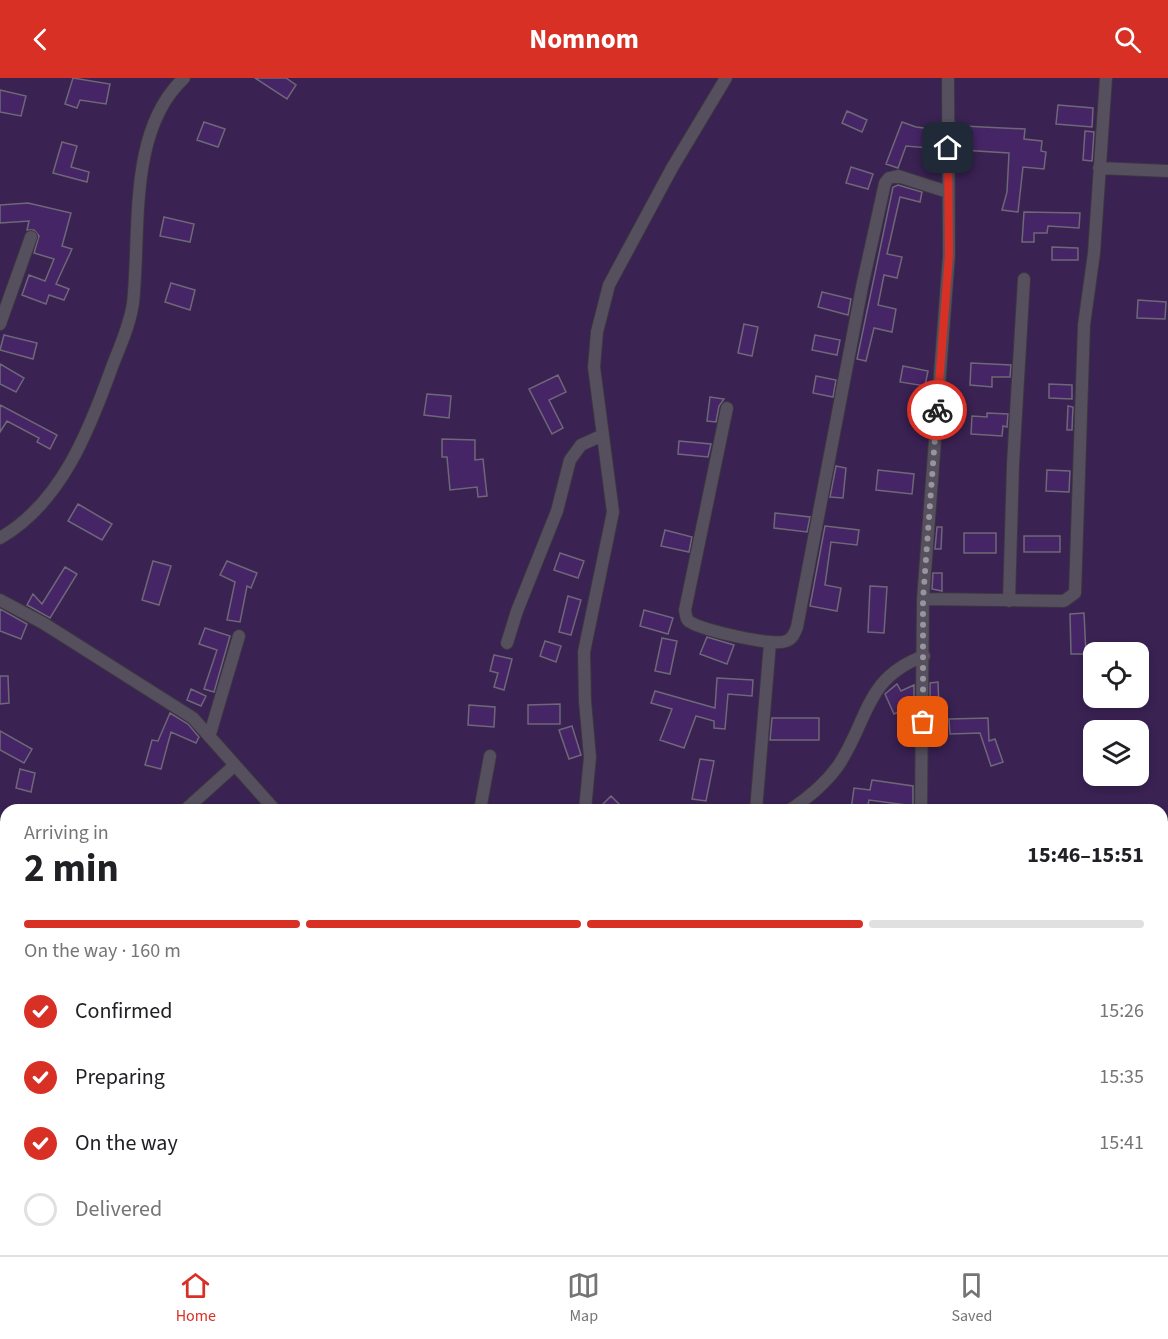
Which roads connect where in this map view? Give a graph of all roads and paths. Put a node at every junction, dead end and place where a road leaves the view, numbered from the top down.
1 (184, 78) edge
2 (726, 78) edge
3 (948, 78) edge
4 (1106, 78) edge
5 (1099, 168) junction
6 (1168, 171) edge
7 (948, 192) junction
8 (31, 237) dead end
9 (1024, 279) dead end
10 (0, 324) edge
11 (727, 408) dead end
12 (603, 435) junction
13 (0, 538) edge
14 (923, 599) junction
15 (0, 600) edge
16 (1009, 601) junction
17 (239, 636) dead end
18 (507, 643) dead end
19 (770, 643) junction
20 (924, 657) junction
21 (210, 734) junction
22 (490, 756) dead end
23 (235, 765) junction
24 (192, 804) edge
25 (270, 804) edge
26 (481, 804) edge
27 (586, 804) edge
28 (757, 804) edge
29 (798, 804) edge
30 (921, 804) edge

1 - 13 street
2 - 12 street
3 - 7 street
4 - 5 street
5 - 6 street
5 - 16 street
7 - 14 street
7 - 19 street
8 - 10 street
9 - 16 street
11 - 19 street
12 - 18 street
12 - 27 street
14 - 16 street
14 - 20 street
15 - 21 street
17 - 21 street
19 - 28 street
20 - 29 street
20 - 30 street
21 - 23 street
22 - 26 street
23 - 24 street
23 - 25 street

